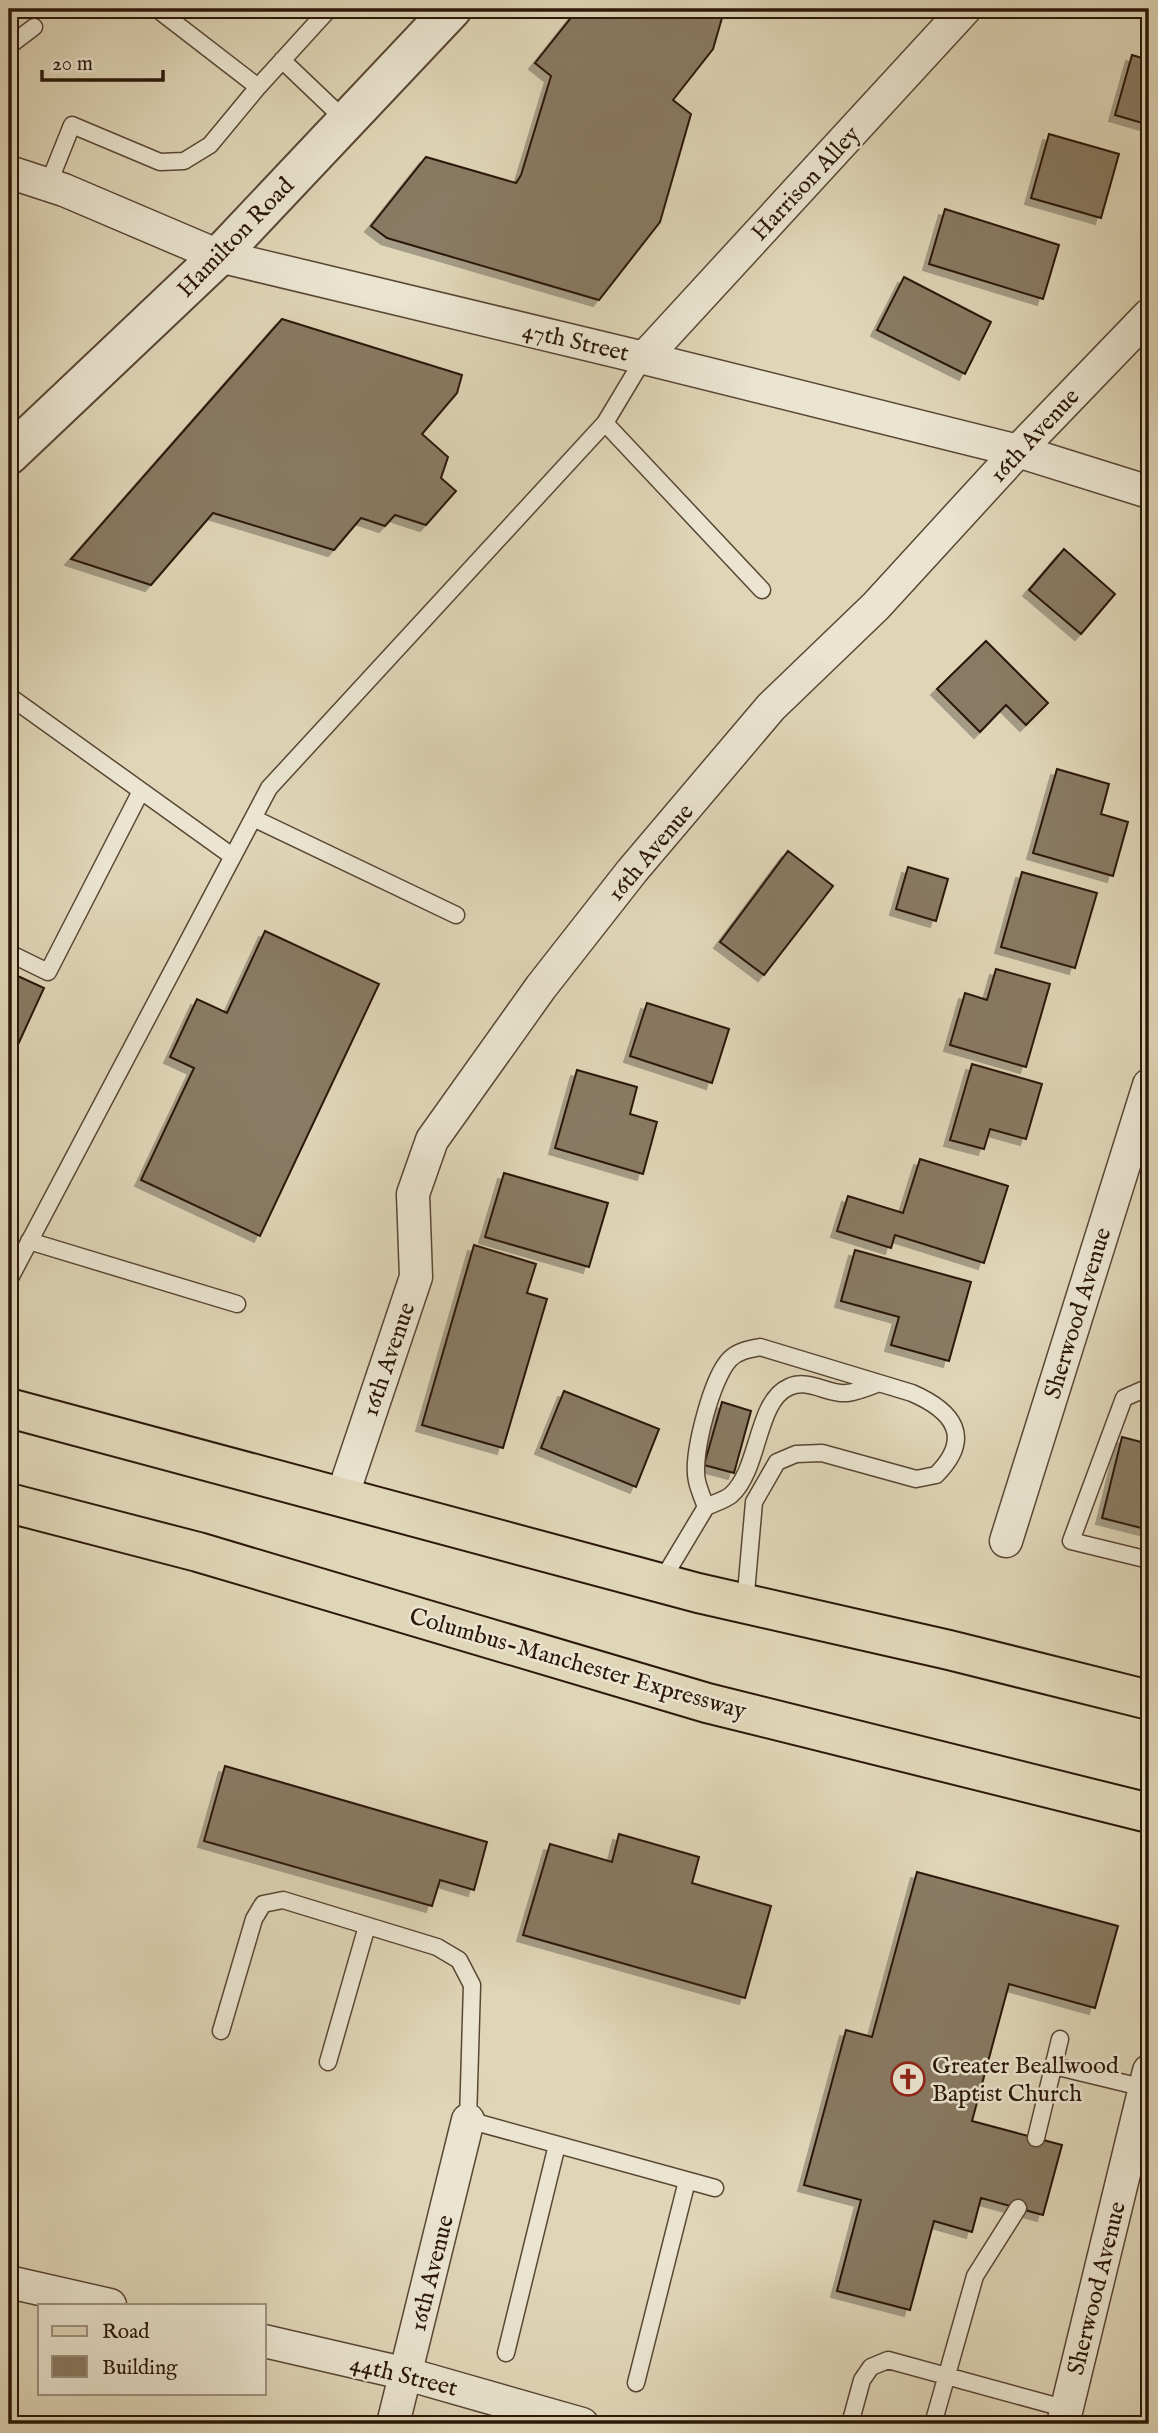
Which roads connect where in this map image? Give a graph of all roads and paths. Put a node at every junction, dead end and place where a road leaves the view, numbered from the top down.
1 (157, 9) edge
2 (329, 9) edge
3 (452, 9) edge
4 (965, 9) edge
5 (34, 27) dead end
6 (9, 46) edge
7 (282, 60) junction
8 (258, 87) junction
9 (346, 121) junction
10 (9, 172) edge
11 (48, 185) junction
12 (219, 257) junction
13 (1149, 315) edge
14 (644, 358) junction
15 (605, 423) junction
16 (1018, 451) junction
17 (9, 455) edge
18 (1149, 492) edge
19 (762, 590) dead end
20 (9, 696) edge
21 (141, 791) junction
22 (253, 818) junction
23 (232, 856) junction
24 (456, 915) dead end
25 (9, 953) edge
26 (1149, 1085) edge
27 (29, 1241) junction
28 (11, 1272) edge
29 (237, 1304) dead end
30 (879, 1384) junction
31 (1149, 1387) edge
32 (9, 1408) edge
33 (342, 1497) junction
34 (14, 1507) edge
35 (706, 1507) junction
36 (1006, 1541) dead end
37 (1149, 1560) edge
38 (661, 1583) junction
39 (745, 1604) junction
40 (1148, 1697) edge
41 (1149, 1813) edge
42 (368, 1926) junction
43 (221, 2031) dead end
44 (1060, 2039) dead end
45 (328, 2062) dead end
46 (1054, 2066) junction
47 (1147, 2079) edge
48 (468, 2120) junction
49 (1036, 2138) dead end
50 (557, 2145) junction
51 (687, 2181) junction
52 (715, 2188) dead end
53 (1018, 2208) dead end
54 (9, 2282) edge
55 (106, 2304) edge
56 (266, 2341) edge
57 (506, 2353) dead end
58 (407, 2374) junction
59 (947, 2376) junction
60 (636, 2383) dead end
61 (1065, 2417) edge
62 (393, 2424) edge
63 (582, 2424) edge
64 (850, 2424) edge
65 (933, 2424) edge

1 - 8 lane
2 - 7 lane
3 - 9 street, Hamilton Road
4 - 14 street, Harrison Alley
5 - 6 lane
7 - 8 lane
7 - 9 lane
8 - 11 lane
9 - 12 street, Hamilton Road
10 - 11 street, 47th Street
11 - 12 street, 47th Street
12 - 14 street, 47th Street
12 - 17 street, Hamilton Road
13 - 16 street, 16th Avenue
14 - 15 lane
14 - 16 street, 47th Street
15 - 19 lane
15 - 22 lane
16 - 18 street, 47th Street
16 - 33 street, 16th Avenue
20 - 21 lane
21 - 23 lane
21 - 25 lane
22 - 23 lane
22 - 24 lane
23 - 27 lane
26 - 36 street, Sherwood Avenue
27 - 28 lane
27 - 29 lane
30 - 35 lane
30 - 35 lane
30 - 39 lane
31 - 37 lane
32 - 33 main road
33 - 38 main road
34 - 41 main road, Columbus-Manchester Expressway
35 - 38 lane
38 - 39 main road
39 - 40 main road
42 - 43 lane
42 - 45 lane
42 - 48 lane
44 - 46 lane
46 - 47 lane
46 - 49 lane
47 - 61 street, Sherwood Avenue
48 - 50 lane
48 - 58 street, 16th Avenue
50 - 51 lane
50 - 57 lane
51 - 52 lane
51 - 60 lane
53 - 59 lane
54 - 55 street
56 - 58 street, 44th Street
58 - 62 street, 16th Avenue
58 - 63 street, 44th Street
59 - 61 lane
59 - 64 lane
59 - 65 lane

